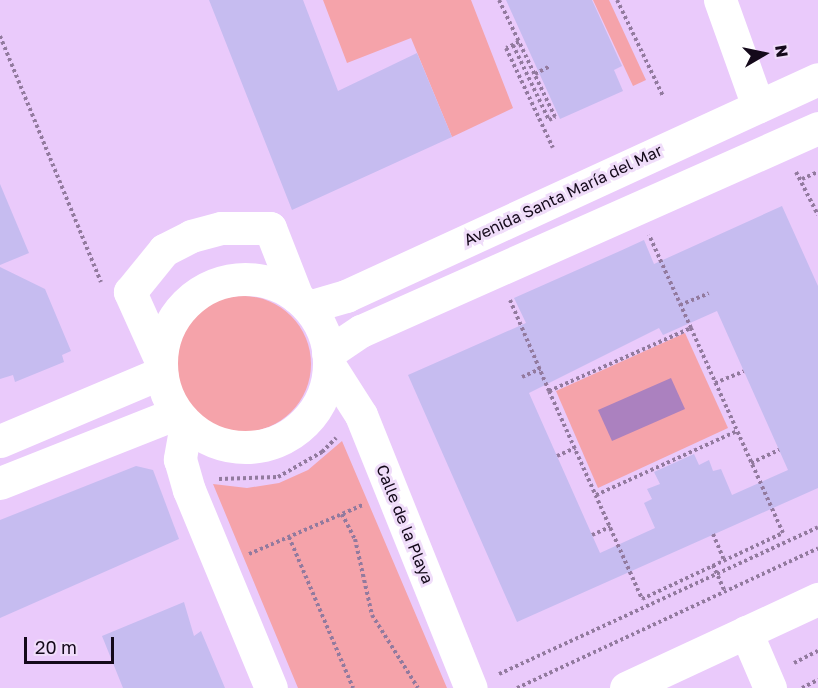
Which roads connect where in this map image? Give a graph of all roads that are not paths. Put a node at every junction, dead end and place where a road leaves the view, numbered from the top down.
1 (720, 0) edge
2 (818, 79) edge
3 (758, 106) junction
4 (818, 128) edge
5 (302, 302) junction
6 (329, 359) junction
7 (161, 367) junction
8 (182, 418) junction
9 (0, 441) edge
10 (0, 483) edge
11 (818, 599) edge
12 (746, 632) junction
13 (481, 676) edge
14 (786, 680) edge
15 (271, 688) edge
16 (626, 688) edge

1 - 3 street
2 - 3 street, Avenida Santa María del Mar
3 - 5 street, Avenida Santa María del Mar
4 - 6 street
5 - 6 street
5 - 7 street
5 - 7 street
6 - 8 street
6 - 13 street, Calle de la Playa
7 - 8 street
7 - 9 street
8 - 10 street
8 - 15 street
11 - 12 street
12 - 14 street
12 - 16 street

